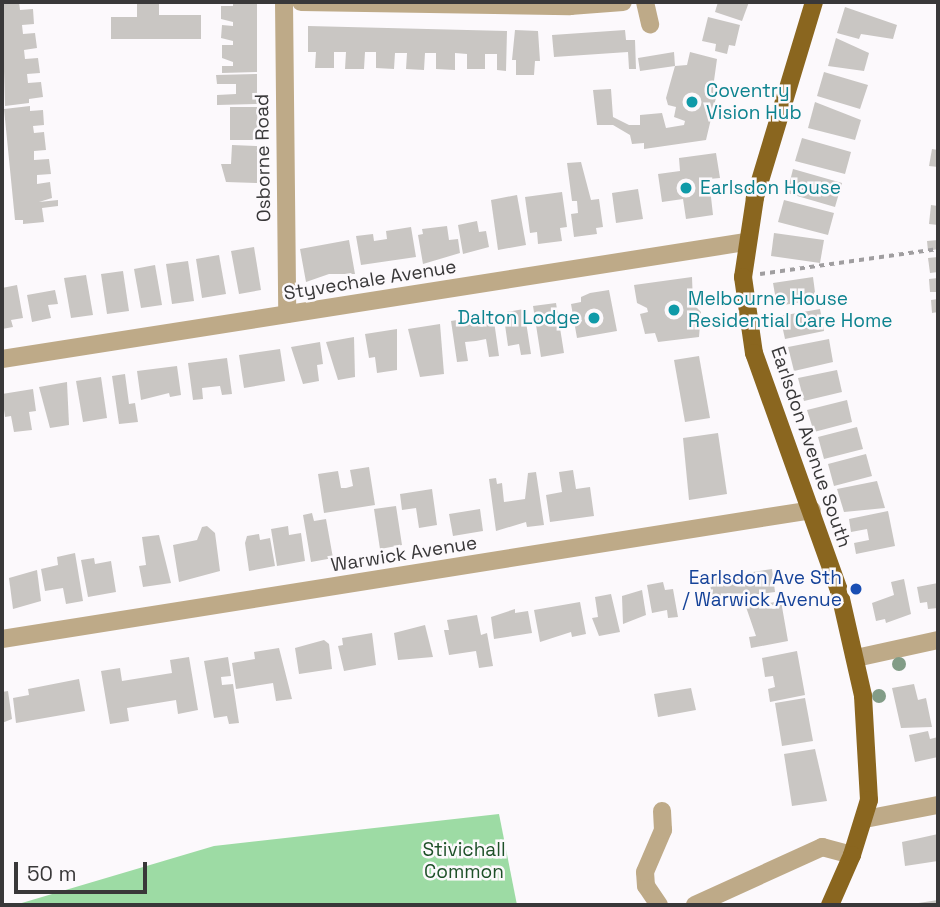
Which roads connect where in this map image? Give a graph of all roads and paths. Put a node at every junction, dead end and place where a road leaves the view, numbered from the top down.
1 (284, 2) edge
2 (301, 2) edge
3 (623, 2) edge
4 (645, 2) edge
5 (814, 2) edge
6 (650, 24) dead end
7 (746, 242) junction
8 (938, 248) edge
9 (743, 277) junction
10 (287, 314) junction
11 (2, 359) edge
12 (812, 510) junction
13 (2, 639) edge
14 (938, 640) edge
15 (856, 658) junction
16 (938, 805) edge
17 (662, 811) dead end
18 (866, 819) junction
19 (852, 855) junction
20 (659, 905) edge
21 (695, 905) edge
22 (830, 905) edge

1 - 10 street, Osborne Road
2 - 3 street
4 - 6 street
5 - 7 main road, Earlsdon Avenue South
7 - 9 main road, Earlsdon Avenue South
7 - 10 street, Styvechale Avenue
8 - 9 path
9 - 12 main road, Earlsdon Avenue South
10 - 11 street, Styvechale Avenue
12 - 13 street, Warwick Avenue
12 - 15 main road, Earlsdon Avenue South
14 - 15 street
15 - 18 main road, Earlsdon Avenue South
16 - 18 street
17 - 20 street
18 - 19 main road, Earlsdon Avenue South
19 - 21 street
19 - 22 main road, Earlsdon Avenue South

